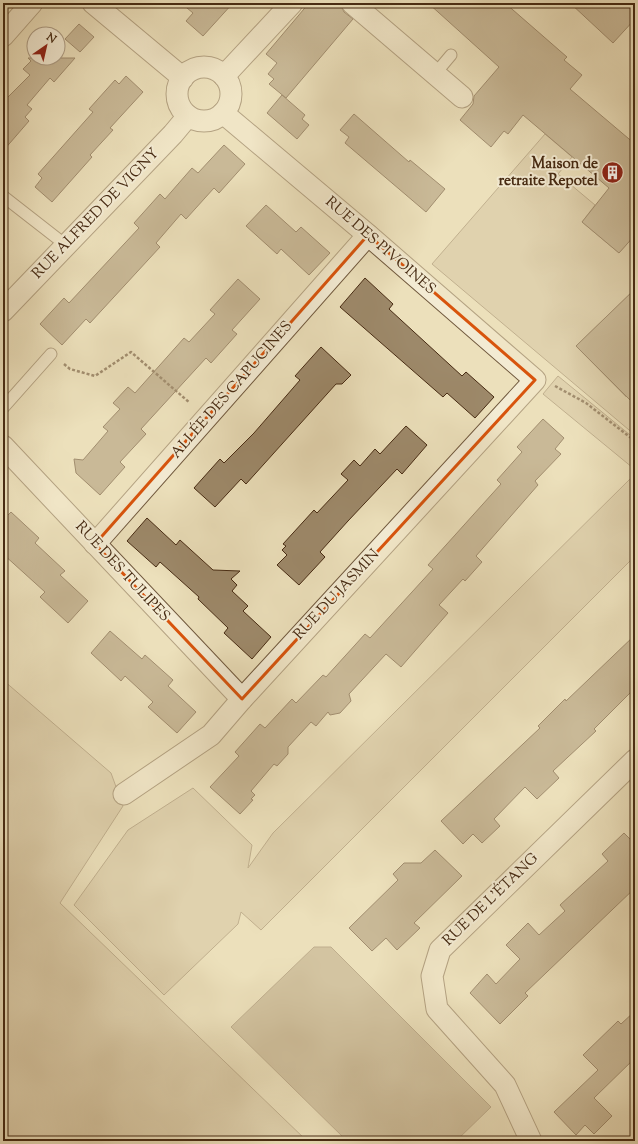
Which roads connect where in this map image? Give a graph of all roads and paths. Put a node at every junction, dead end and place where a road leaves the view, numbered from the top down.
1 (32, 3) edge
2 (93, 3) edge
3 (292, 3) edge
4 (352, 3) edge
5 (3, 36) edge
6 (451, 55) dead end
7 (435, 74) junction
8 (224, 76) junction
9 (182, 78) junction
10 (462, 97) dead end
11 (223, 113) junction
12 (188, 116) junction
13 (3, 196) edge
14 (368, 235) junction
15 (67, 246) junction
16 (3, 311) edge
17 (51, 354) joint
18 (544, 382) junction
19 (3, 408) edge
20 (206, 418) junction
21 (635, 441) edge
22 (3, 446) edge
23 (95, 544) junction
24 (242, 699) junction
25 (635, 760) edge
26 (124, 794) dead end
27 (531, 1141) edge

1 - 5 street
2 - 9 street
3 - 8 street
4 - 7 street
6 - 7 lane
7 - 10 street
8 - 9 street
8 - 11 street
9 - 12 street
11 - 12 street
11 - 14 street, RUE DES PIVOINES
12 - 15 street, RUE ALFRED DE VIGNY
13 - 15 lane
14 - 18 street, RUE DES PIVOINES
14 - 20 street, ALLÉE DES CAPUCINES
15 - 16 street, RUE ALFRED DE VIGNY
17 - 19 lane
17 - 20 path
18 - 21 path
18 - 24 street, RUE DU JASMIN
20 - 23 street, ALLÉE DES CAPUCINES
22 - 23 street, RUE DES TULIPES
23 - 24 street, RUE DES TULIPES
24 - 26 street, RUE DU JASMIN
25 - 27 street, RUE DE L'ÉTANG

